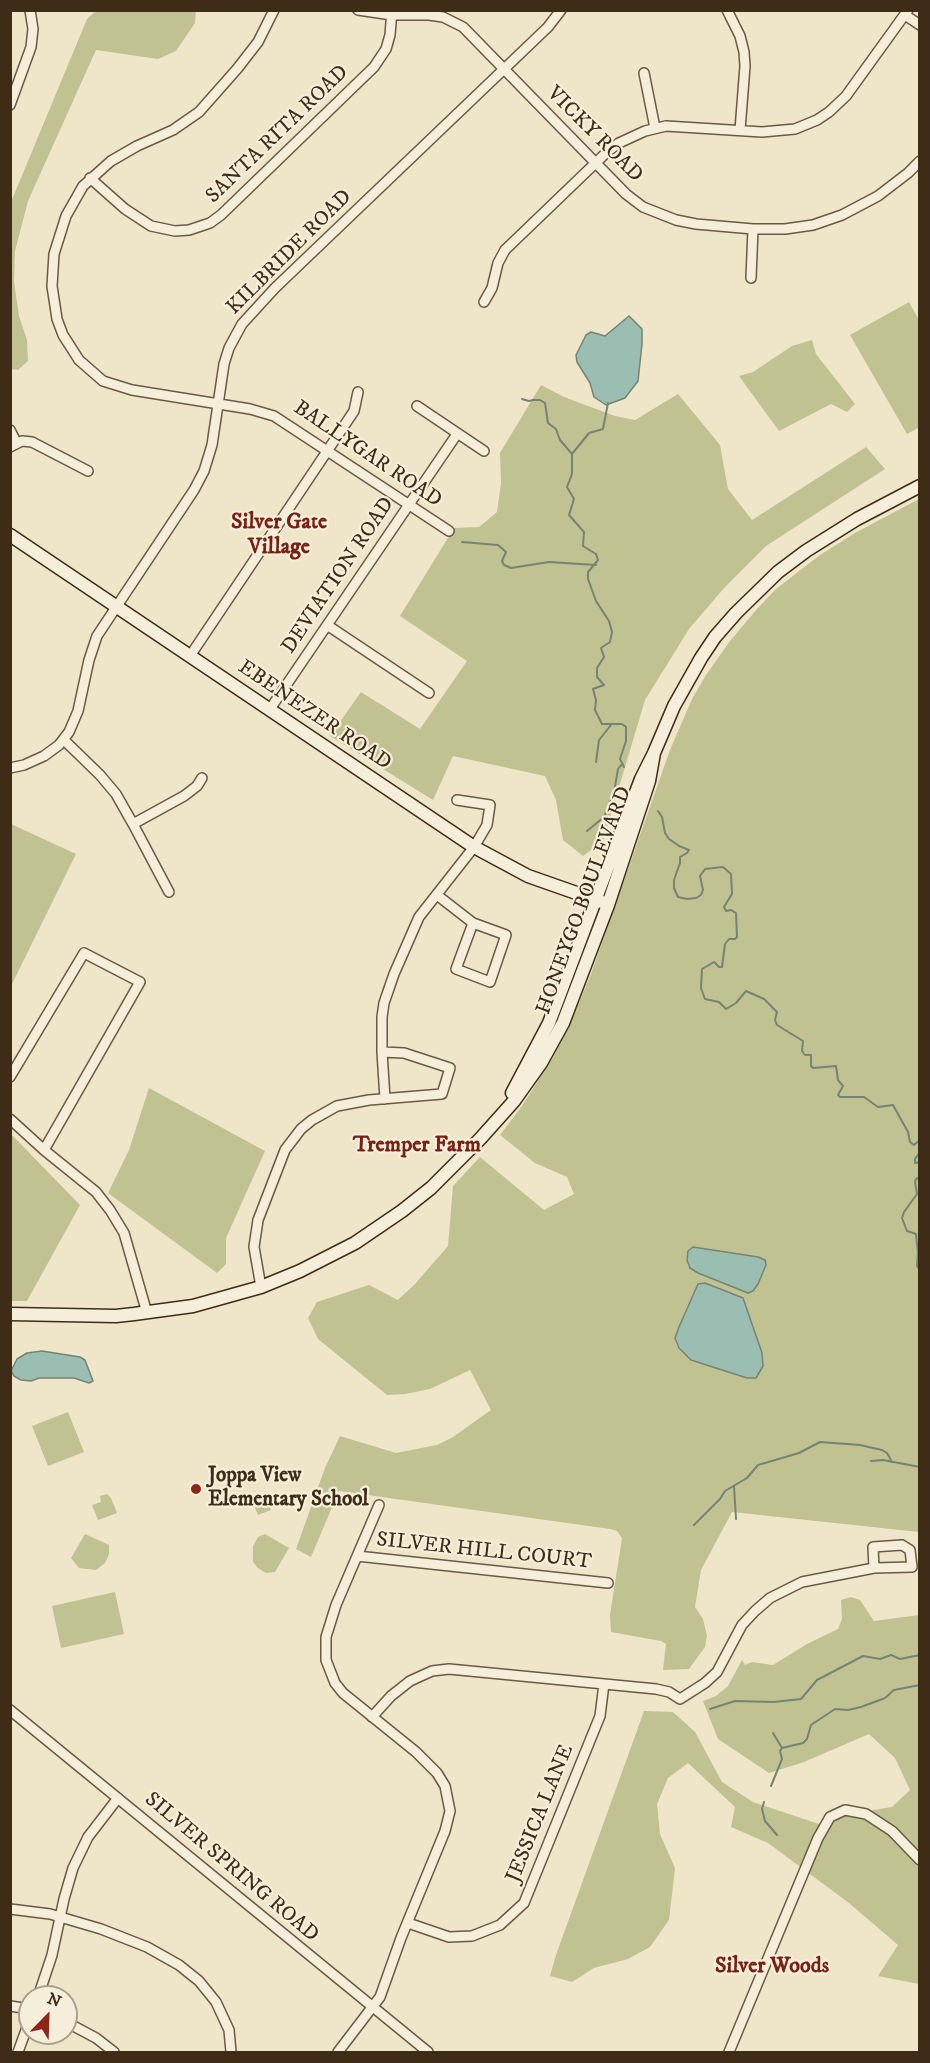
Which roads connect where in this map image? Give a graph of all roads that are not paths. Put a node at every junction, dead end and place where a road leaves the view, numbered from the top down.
1 (30, 10) edge
2 (274, 10) edge
3 (358, 10) edge
4 (561, 10) edge
5 (727, 10) edge
6 (392, 13) edge
7 (907, 13) edge
8 (920, 25) edge
9 (504, 69) junction
10 (644, 74) dead end
11 (10, 105) edge
12 (655, 128) junction
13 (740, 130) junction
14 (920, 161) edge
15 (595, 164) junction
16 (90, 178) junction
17 (753, 229) junction
18 (751, 278) dead end
19 (484, 302) dead end
20 (358, 392) dead end
21 (218, 404) junction
22 (417, 406) dead end
23 (10, 430) edge
24 (457, 434) junction
25 (13, 445) edge
26 (328, 450) junction
27 (484, 452) dead end
28 (88, 471) dead end
29 (920, 486) edge
30 (409, 505) junction
31 (449, 531) dead end
32 (10, 535) edge
33 (115, 606) junction
34 (327, 625) junction
35 (190, 656) junction
36 (429, 693) dead end
37 (270, 710) junction
38 (64, 740) junction
39 (654, 753) junction
40 (10, 768) edge
41 (202, 778) dead end
42 (457, 800) dead end
43 (134, 824) junction
44 (474, 847) junction
45 (169, 892) dead end
46 (437, 895) junction
47 (595, 900) junction
48 (608, 905) junction
49 (472, 923) junction
50 (382, 1052) junction
51 (10, 1077) edge
52 (385, 1099) junction
53 (500, 1115) junction
54 (10, 1119) edge
55 (44, 1150) junction
56 (261, 1287) junction
57 (147, 1313) junction
58 (10, 1314) edge
59 (379, 1505) dead end
60 (357, 1556) junction
61 (874, 1568) junction
62 (608, 1584) dead end
63 (604, 1684) junction
64 (10, 1710) edge
65 (372, 1717) junction
66 (118, 1798) junction
67 (920, 1860) edge
68 (10, 1909) edge
69 (60, 1917) junction
70 (408, 1923) junction
71 (42, 1985) edge
72 (372, 2008) junction
73 (78, 2028) edge
74 (114, 2052) edge
75 (231, 2052) edge
76 (338, 2052) edge
77 (428, 2052) edge
78 (729, 2052) edge

1 - 11 street
2 - 16 street, BALLYGAR ROAD
3 - 6 street, VICKY ROAD
4 - 9 street, KILBRIDE ROAD
5 - 13 street
6 - 9 street, VICKY ROAD
6 - 16 street, SANTA RITA ROAD
7 - 8 street
7 - 13 street
9 - 15 street, VICKY ROAD
9 - 21 street, KILBRIDE ROAD
10 - 12 street
12 - 13 street
12 - 15 street
14 - 17 street, VICKY ROAD
15 - 17 street, VICKY ROAD
15 - 19 street
16 - 21 street, BALLYGAR ROAD
17 - 18 street
20 - 26 street
21 - 26 street, BALLYGAR ROAD
21 - 33 street, KILBRIDE ROAD
22 - 24 street
23 - 25 street
24 - 27 street
24 - 30 street, DEVIATION ROAD
25 - 28 street
26 - 30 street, BALLYGAR ROAD
26 - 35 street
29 - 39 main road, HONEYGO BOULEVARD
30 - 31 street, BALLYGAR ROAD
30 - 34 street, DEVIATION ROAD
32 - 33 main road, EBENEZER ROAD
33 - 35 main road, EBENEZER ROAD
33 - 38 street, KILBRIDE ROAD
34 - 36 street
34 - 37 street, DEVIATION ROAD
35 - 37 main road, EBENEZER ROAD
37 - 44 main road, EBENEZER ROAD
38 - 40 street
38 - 43 street
39 - 47 main road, HONEYGO BOULEVARD
39 - 48 main road, HONEYGO BOULEVARD
41 - 43 street
42 - 44 street
43 - 45 street
44 - 46 street
44 - 47 main road, EBENEZER ROAD
46 - 49 street
46 - 50 street
47 - 48 main road, EBENEZER ROAD
47 - 53 main road, HONEYGO BOULEVARD
48 - 53 main road, HONEYGO BOULEVARD
49 - 49 street
50 - 52 street
50 - 52 street
51 - 55 street
52 - 56 street
53 - 56 main road, HONEYGO BOULEVARD
54 - 55 street
55 - 57 street
56 - 57 main road, HONEYGO BOULEVARD
57 - 58 main road, HONEYGO BOULEVARD
59 - 60 street
60 - 62 street, SILVER HILL COURT
60 - 65 street
61 - 61 street
61 - 63 street
63 - 65 street
63 - 70 street, JESSICA LANE
64 - 66 street, SILVER SPRING ROAD
65 - 70 street
66 - 69 street
66 - 72 street, SILVER SPRING ROAD
67 - 78 street
68 - 69 street
69 - 71 street
69 - 75 street
70 - 72 street
72 - 76 street
72 - 77 street, SILVER SPRING ROAD
73 - 74 street

